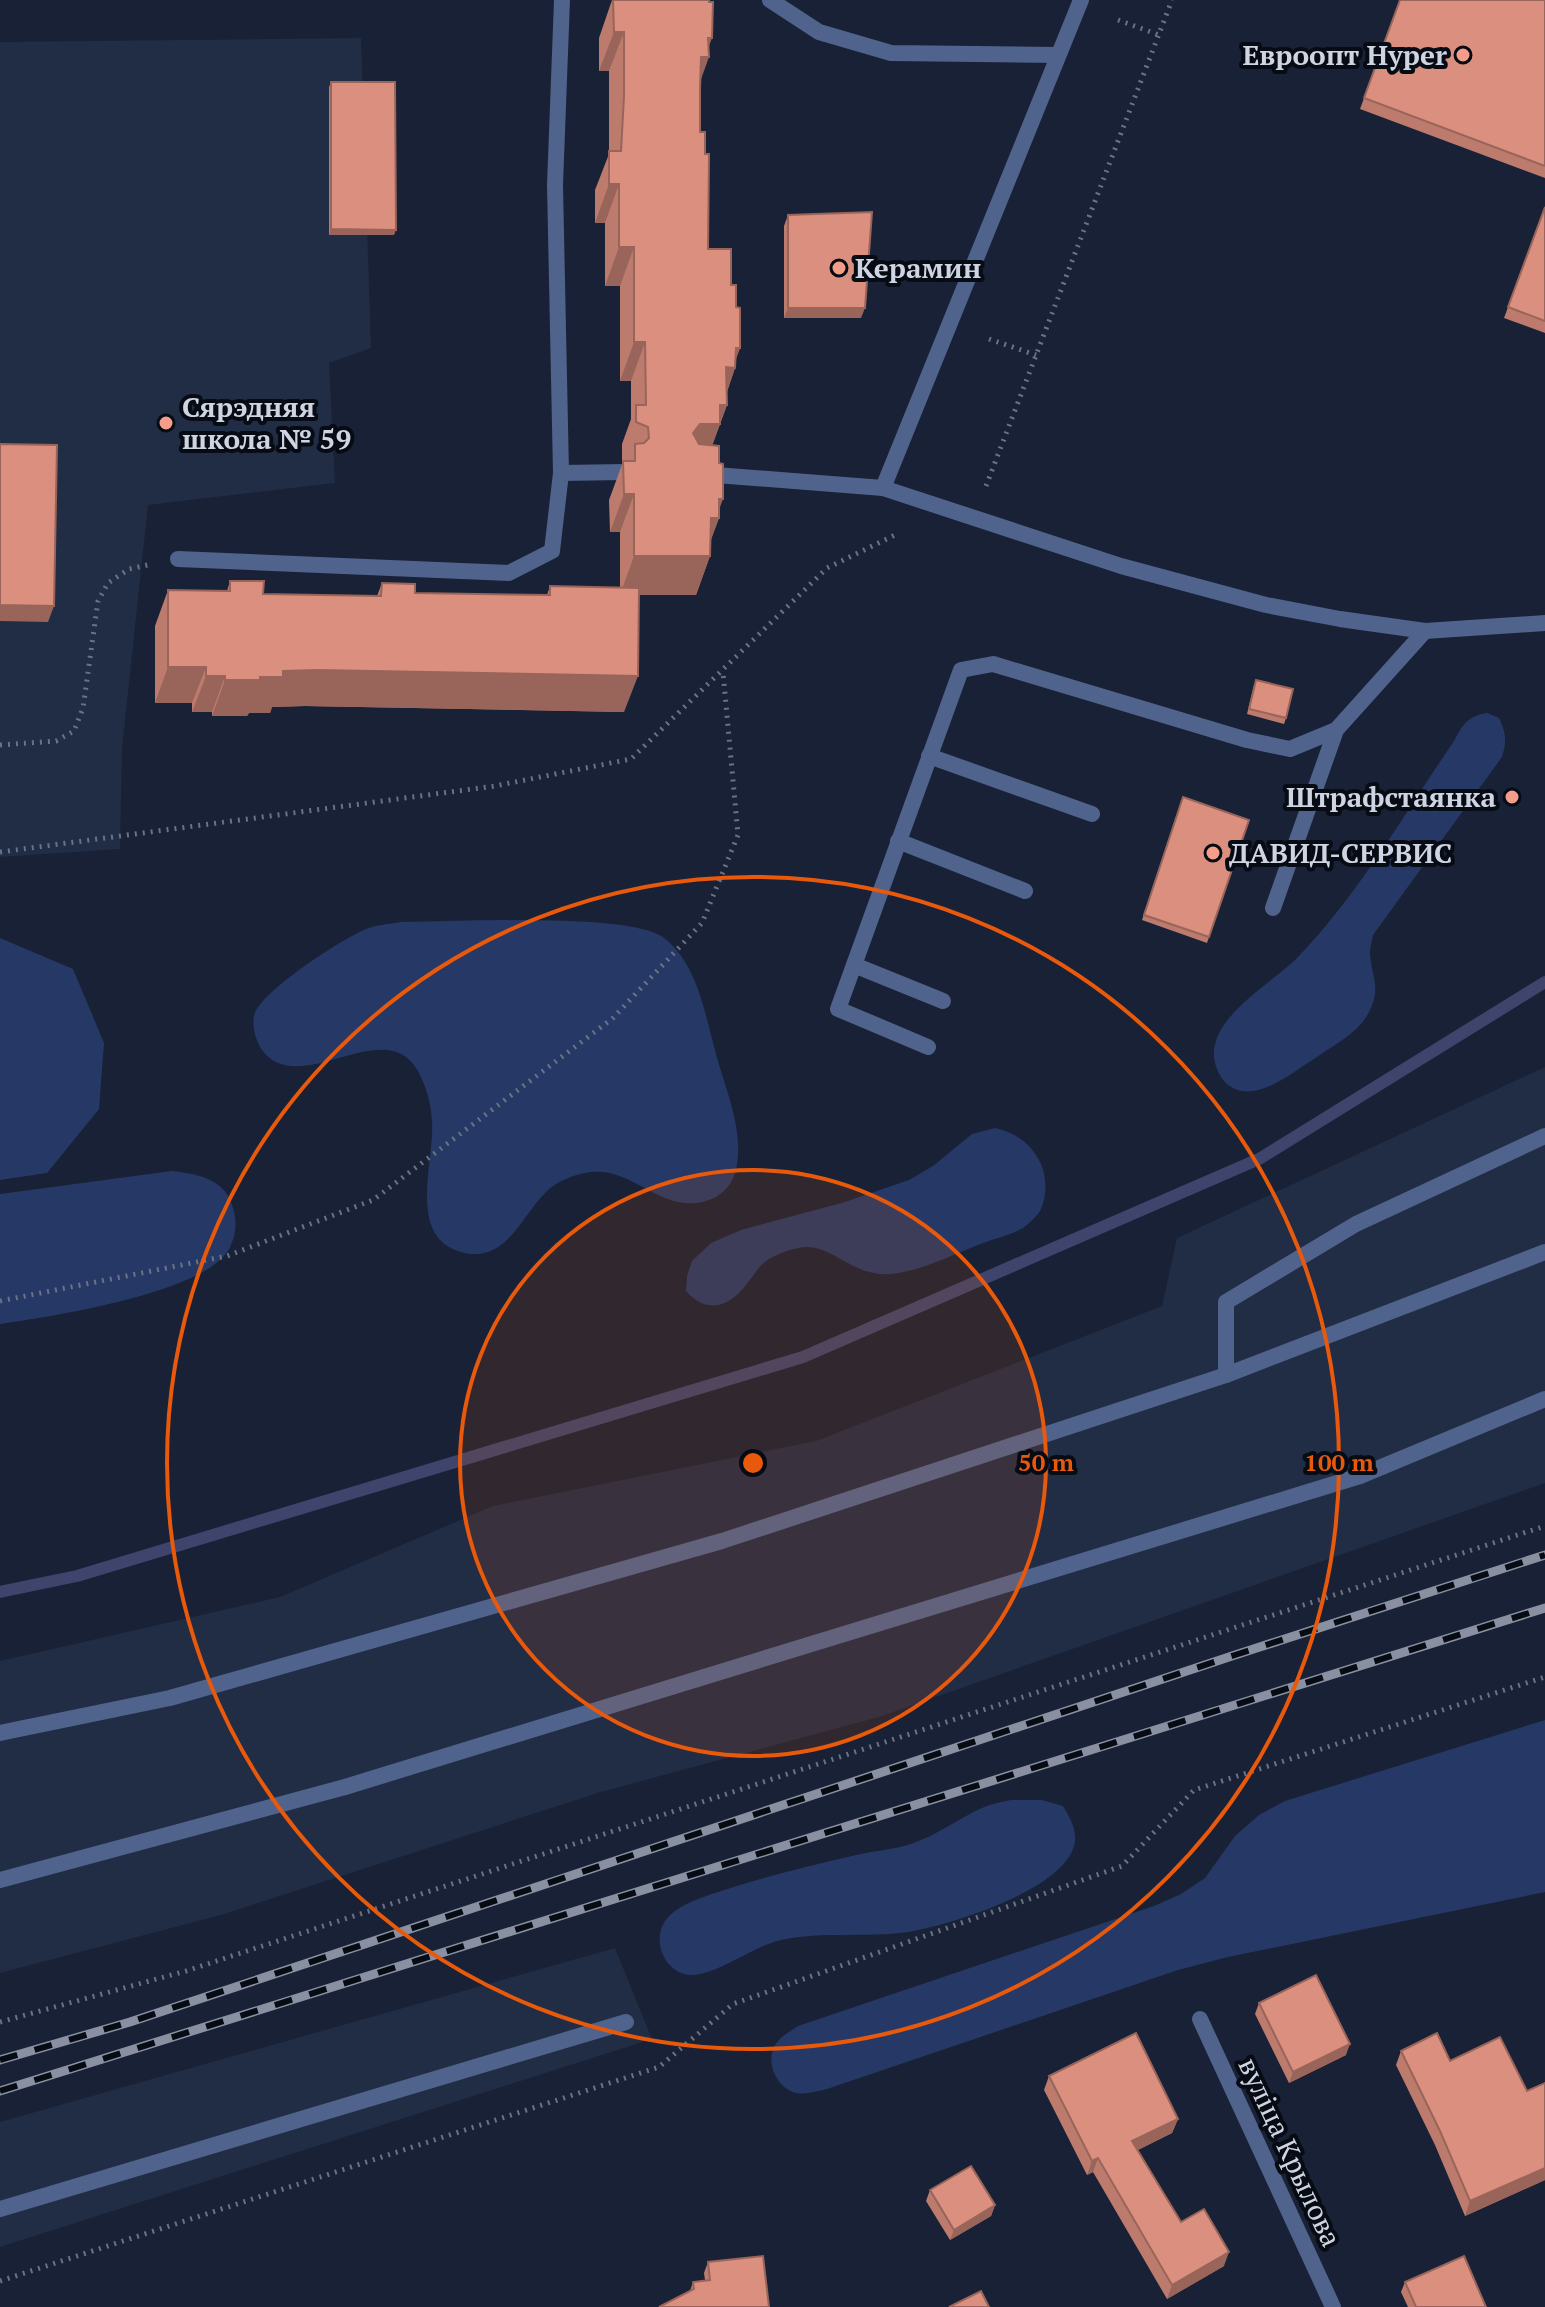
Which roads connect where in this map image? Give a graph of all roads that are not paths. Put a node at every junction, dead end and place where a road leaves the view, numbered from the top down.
1 (562, 0) edge
2 (770, 0) edge
3 (1081, 0) edge
4 (1058, 55) junction
5 (625, 472) edge
6 (561, 473) junction
7 (690, 473) edge
8 (883, 488) junction
9 (178, 559) road end
10 (1545, 623) edge
11 (1425, 631) junction
12 (1336, 730) junction
13 (929, 756) junction
14 (1092, 814) dead end
15 (898, 841) junction
16 (1025, 891) dead end
17 (1273, 908) dead end
18 (854, 965) junction
19 (943, 1001) dead end
20 (928, 1047) dead end
21 (1545, 1136) edge
22 (1545, 1252) edge
23 (1226, 1375) junction
24 (1545, 1399) edge
25 (0, 1733) edge
26 (0, 1880) edge
27 (1200, 2019) dead end
28 (626, 2022) dead end
29 (0, 2209) edge
30 (1333, 2307) edge

1 - 6 street
2 - 4 street
3 - 4 street
4 - 8 street
5 - 6 street
6 - 9 street
7 - 8 street
8 - 11 street
10 - 11 street
11 - 12 street
12 - 13 street
12 - 17 street
13 - 14 street
13 - 15 street
15 - 16 street
15 - 18 street
18 - 19 street
18 - 20 street
21 - 23 street
22 - 23 street
23 - 25 street
24 - 26 street
27 - 30 street, вуліца Крылова
28 - 29 street

